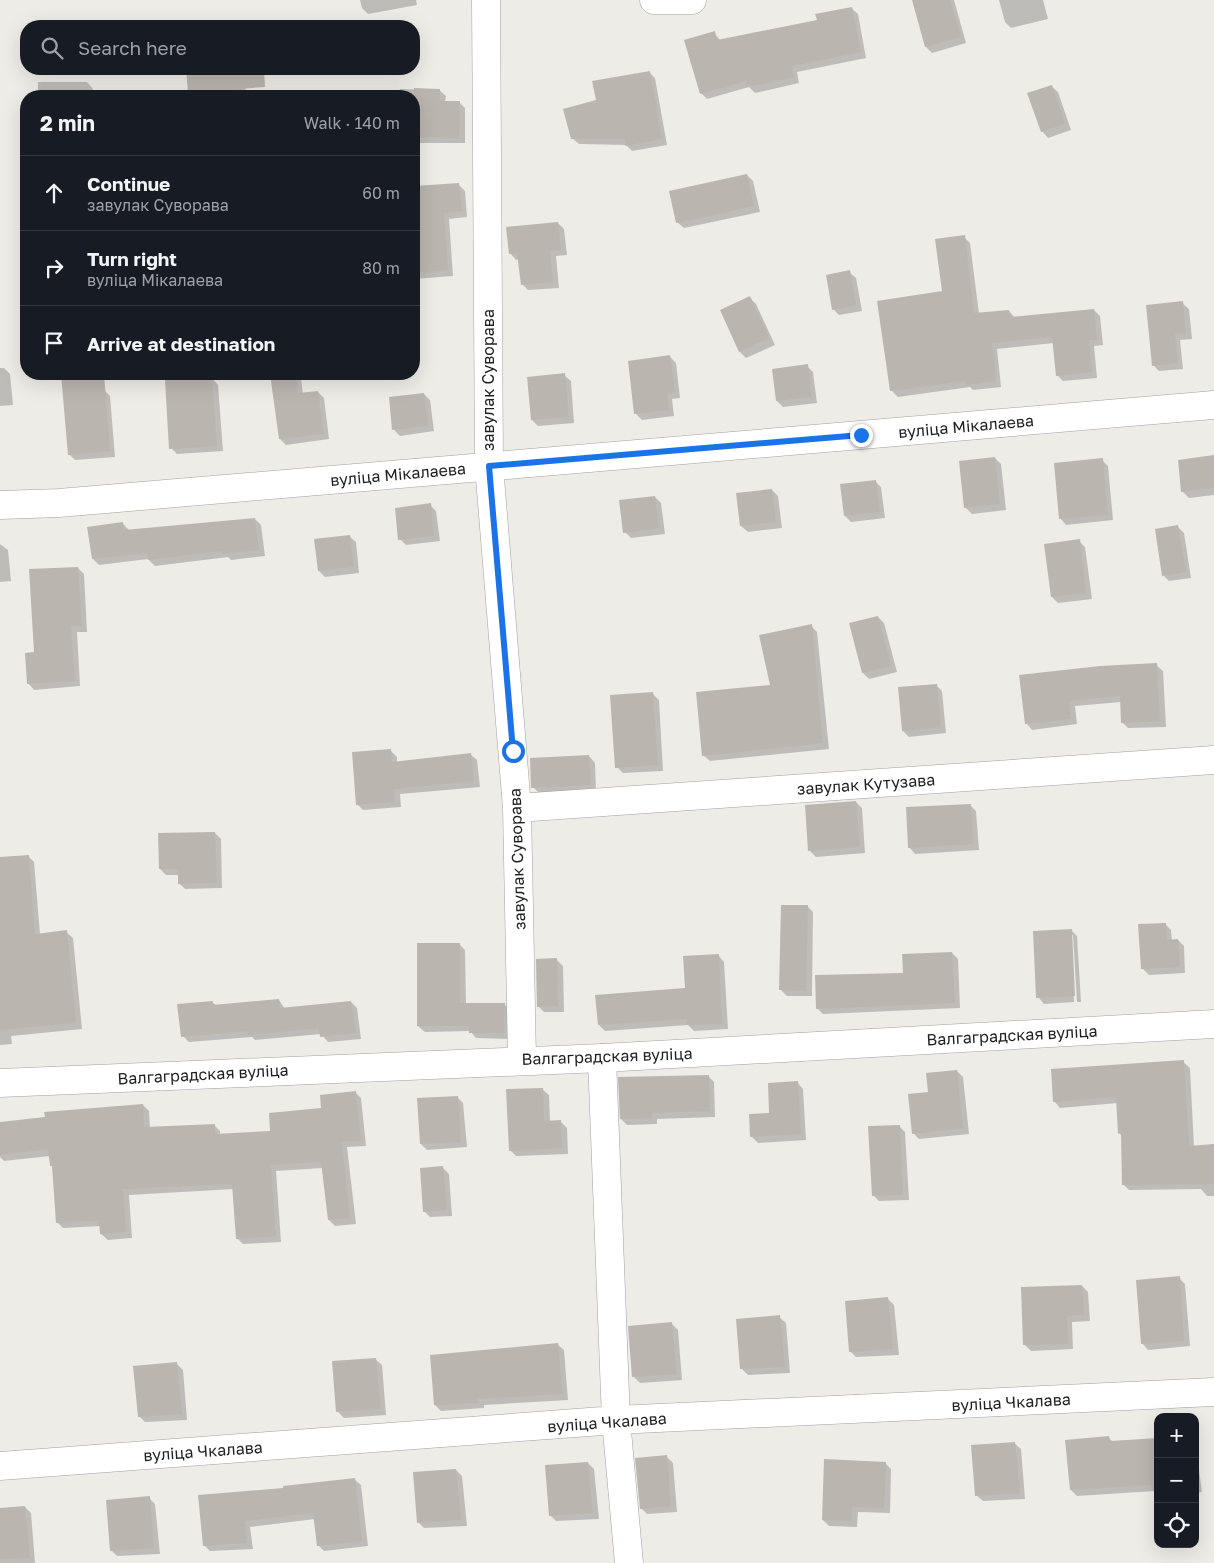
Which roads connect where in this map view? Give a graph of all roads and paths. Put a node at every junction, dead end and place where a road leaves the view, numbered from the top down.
1 (486, 0) edge
2 (654, 0) edge
3 (692, 0) edge
4 (1214, 405) edge
5 (489, 466) junction
6 (0, 505) edge
7 (1214, 760) edge
8 (517, 808) junction
9 (1214, 1024) edge
10 (602, 1058) junction
11 (522, 1060) junction
12 (0, 1083) edge
13 (1214, 1392) edge
14 (616, 1420) junction
15 (0, 1466) edge
16 (629, 1563) edge

1 - 5 street, завулак Суворава
2 - 3 street
4 - 5 street, вуліца Мікалаева
5 - 6 street, вуліца Мікалаева
5 - 8 street, завулак Суворава
7 - 8 street, завулак Кутузава
8 - 11 street, завулак Суворава
9 - 10 street, Валгаградская вуліца
10 - 11 street, Валгаградская вуліца
10 - 14 street
11 - 12 street, Валгаградская вуліца
13 - 14 street, вуліца Чкалава
14 - 15 street, вуліца Чкалава
14 - 16 street

